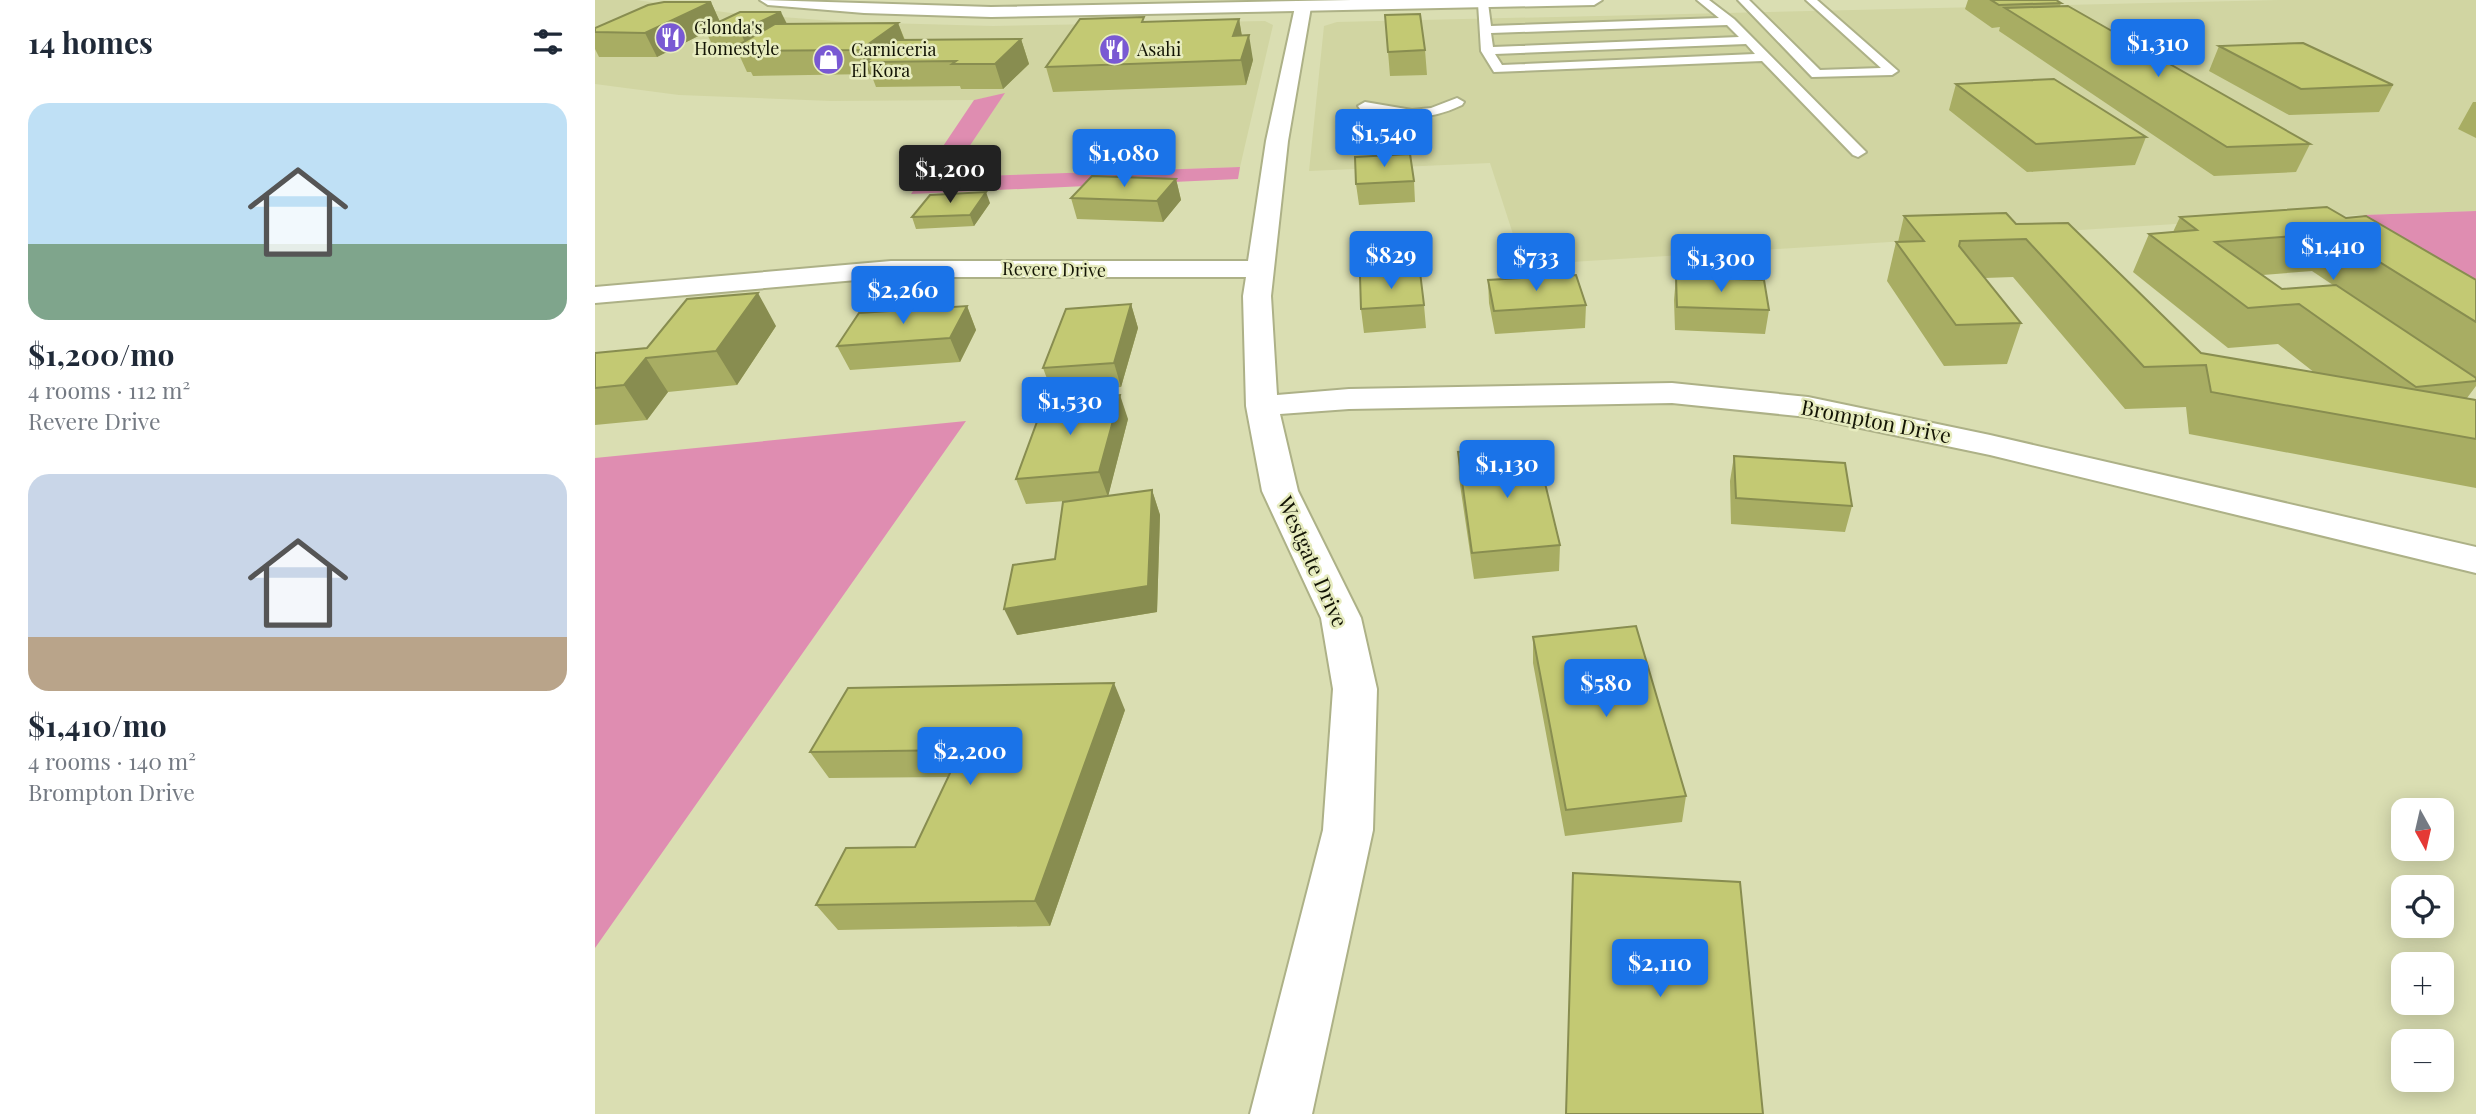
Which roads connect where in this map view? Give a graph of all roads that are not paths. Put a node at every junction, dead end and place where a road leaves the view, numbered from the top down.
1 (768, 0) edge
2 (1594, 0) edge
3 (1702, 0) edge
4 (1743, 0) edge
5 (1811, 0) edge
6 (1483, 3) junction
7 (1303, 7) junction
8 (1730, 21) junction
9 (1486, 30) junction
10 (1749, 40) junction
11 (1487, 51) junction
12 (1766, 57) junction
13 (1457, 102) dead end
14 (1365, 106) dead end
15 (1858, 152) dead end
16 (1262, 268) junction
17 (595, 295) edge
18 (1262, 406) junction
19 (2476, 560) edge
20 (1282, 1114) edge

1 - 7 street
2 - 6 street
3 - 8 lane
4 - 5 lane
6 - 7 street
6 - 9 lane
7 - 16 street, Westgate Drive
8 - 9 lane
8 - 10 lane
9 - 11 lane
10 - 11 lane
10 - 12 lane
11 - 12 lane
12 - 15 lane
13 - 14 lane
16 - 17 street, Revere Drive
16 - 18 street, Westgate Drive
18 - 19 street, Brompton Drive
18 - 20 street, Westgate Drive

